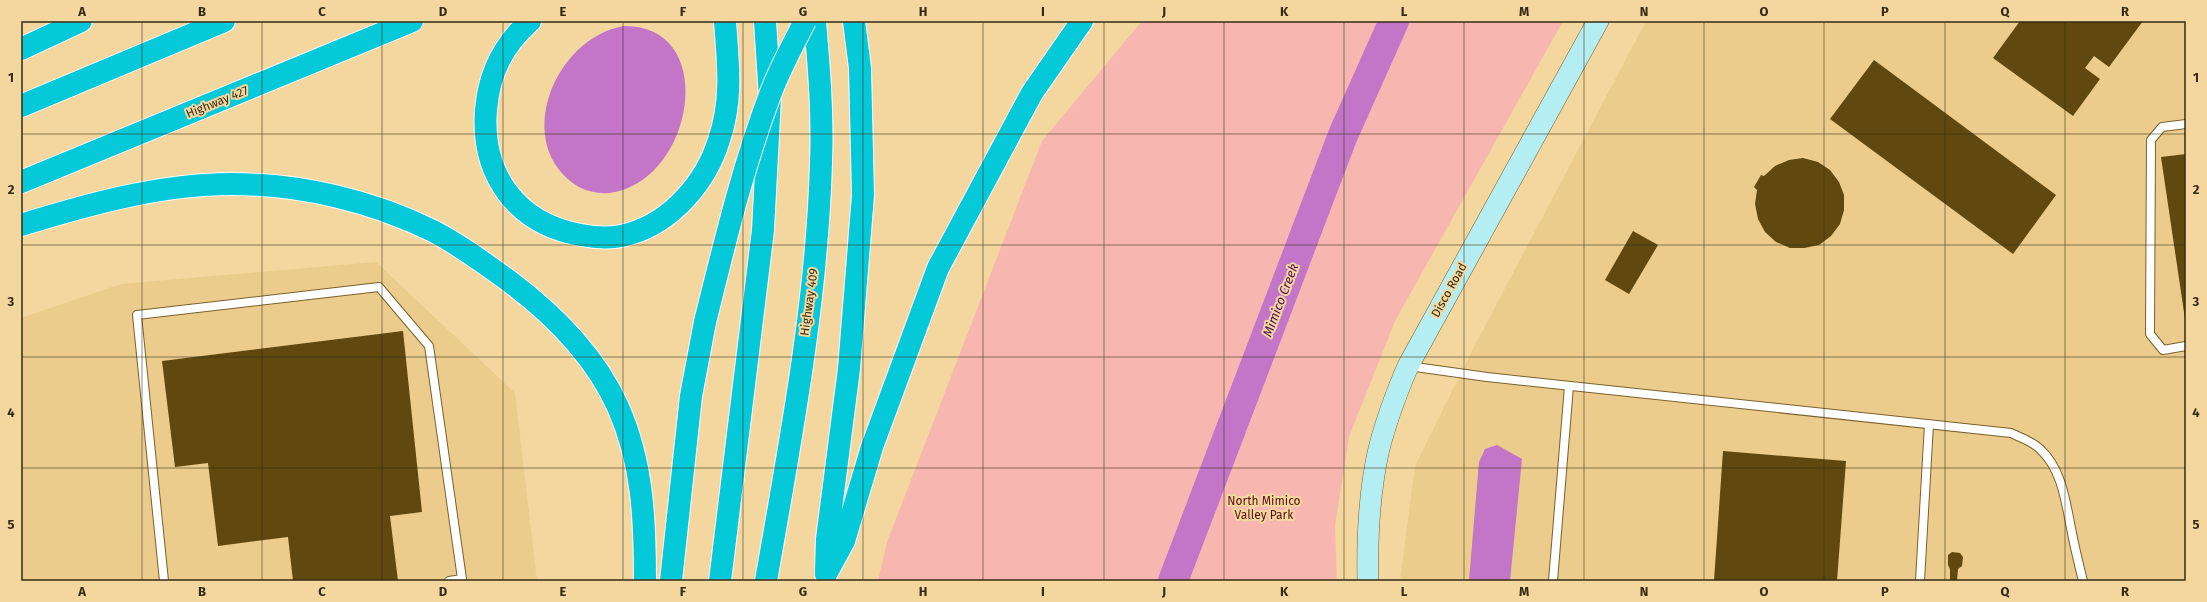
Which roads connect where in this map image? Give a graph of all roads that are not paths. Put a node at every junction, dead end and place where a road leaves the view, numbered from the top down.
1 (81, 21) edge
2 (224, 21) edge
3 (412, 21) edge
4 (530, 21) edge
5 (725, 21) edge
6 (765, 21) edge
7 (805, 21) edge
8 (815, 21) edge
9 (854, 21) edge
10 (1082, 21) edge
11 (1598, 21) edge
12 (21, 49) edge
13 (21, 106) edge
14 (2186, 124) edge
15 (21, 182) edge
16 (21, 226) edge
17 (2186, 346) edge
18 (1408, 366) junction
19 (1569, 386) junction
20 (1929, 424) junction
21 (826, 577) edge
22 (164, 581) edge
23 (449, 581) edge
24 (645, 581) edge
25 (671, 581) edge
26 (720, 581) edge
27 (766, 581) edge
28 (1368, 581) edge
29 (1553, 581) edge
30 (1920, 581) edge
31 (2083, 581) edge

1 - 12 highway
2 - 13 highway
3 - 15 highway, Highway 427
4 - 5 highway
6 - 26 highway
7 - 25 highway, bridge
8 - 27 highway, Highway 409
9 - 21 highway
10 - 21 highway
11 - 18 main road, Disco Road
14 - 17 lane
16 - 24 highway
18 - 19 lane
18 - 28 main road, Disco Road
19 - 20 lane
19 - 29 lane
20 - 30 lane
20 - 31 lane
22 - 23 lane

